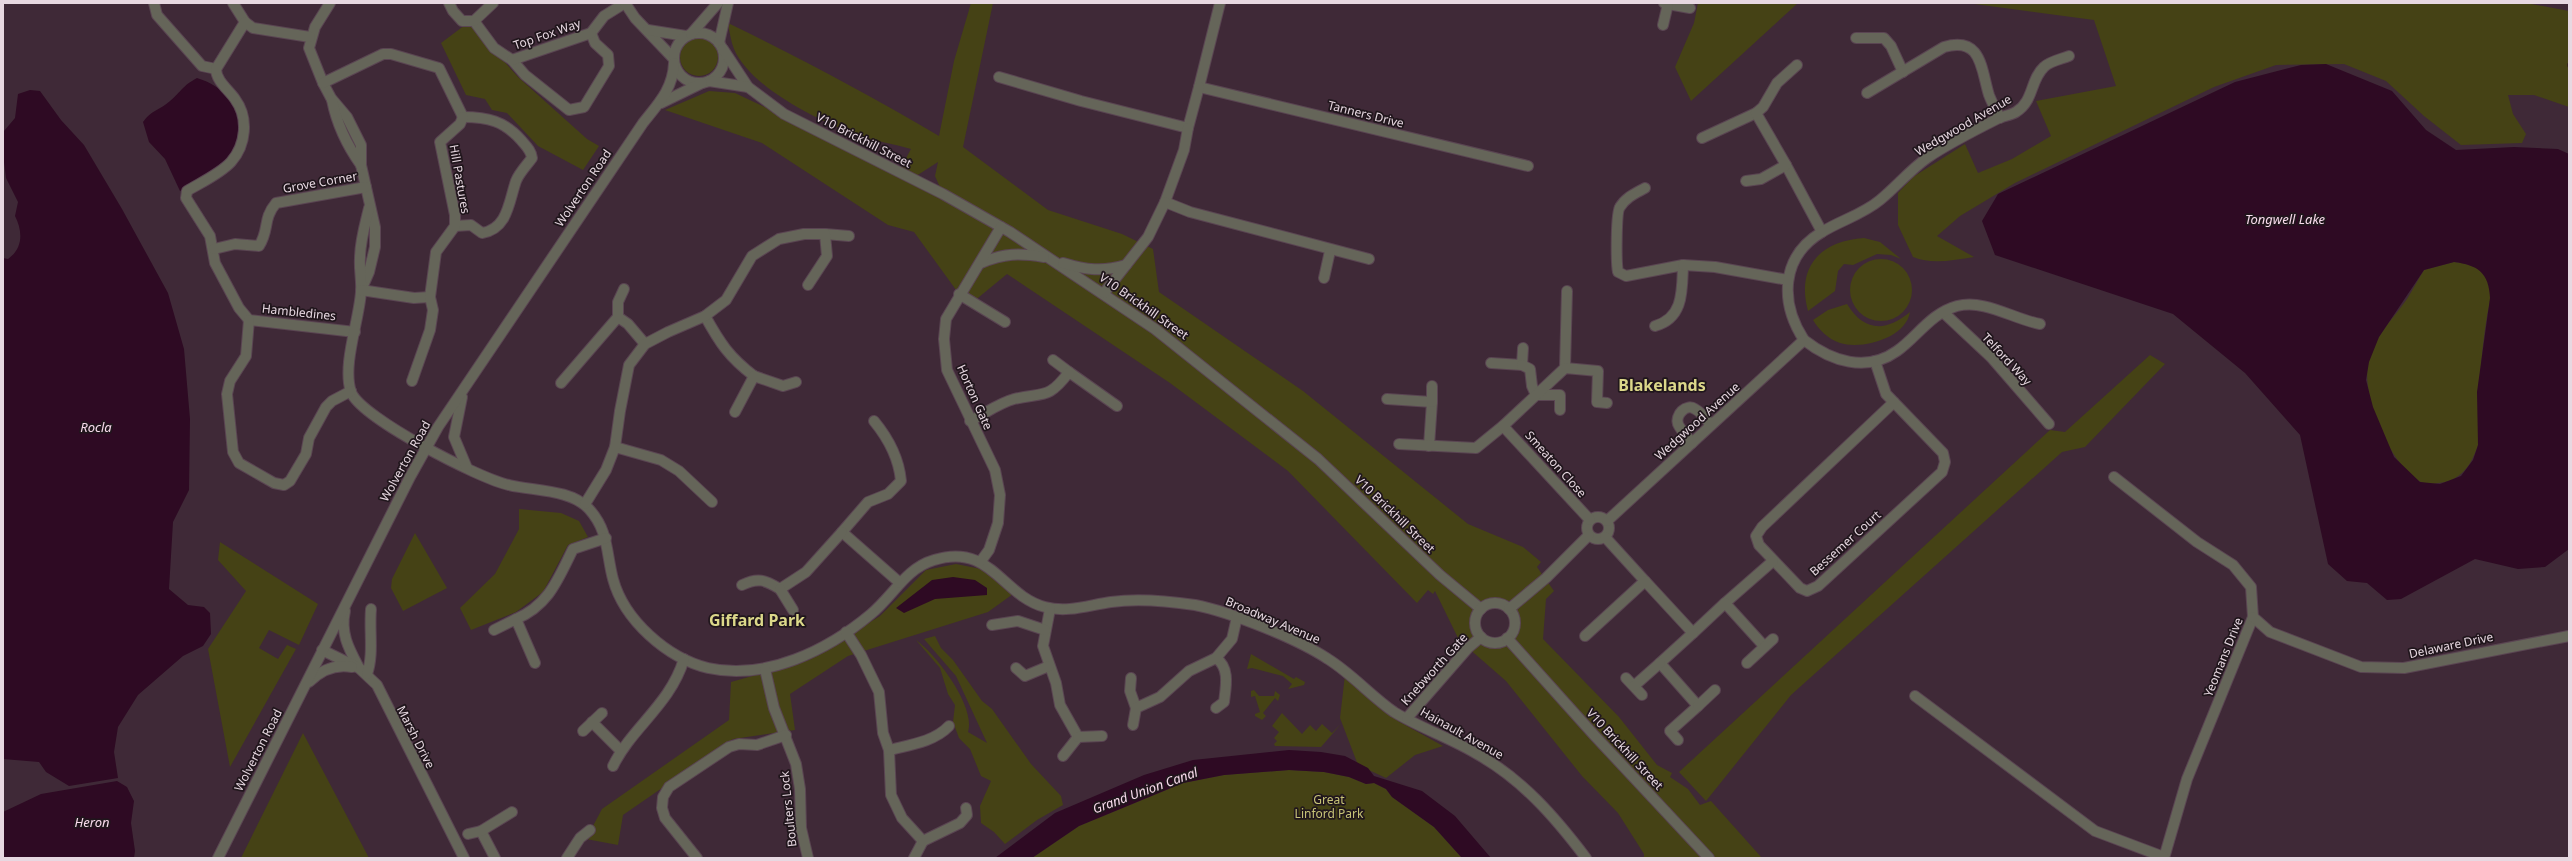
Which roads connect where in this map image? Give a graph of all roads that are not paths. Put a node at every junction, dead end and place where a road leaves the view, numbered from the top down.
1 (154, 3) edge
2 (233, 3) edge
3 (330, 3) edge
4 (449, 3) edge
5 (493, 3) edge
6 (625, 3) edge
7 (718, 3) edge
8 (728, 3) edge
9 (1220, 3) edge
10 (1666, 4) edge
11 (1690, 8) dead end
12 (474, 21) junction
13 (245, 22) junction
14 (1662, 25) dead end
15 (648, 30) junction
16 (591, 33) junction
17 (688, 35) junction
18 (310, 37) junction
19 (1856, 38) dead end
20 (721, 46) junction
21 (2069, 56) dead end
22 (512, 60) junction
23 (674, 61) junction
24 (1797, 65) dead end
25 (216, 72) junction
26 (1903, 72) junction
27 (999, 76) dead end
28 (705, 82) junction
29 (323, 84) junction
30 (748, 87) junction
31 (1199, 87) junction
32 (1868, 93) dead end
33 (661, 103) junction
34 (1756, 113) junction
35 (463, 117) junction
36 (2000, 118) junction
37 (1188, 128) junction
38 (1702, 138) dead end
39 (1786, 165) junction
40 (1528, 166) dead end
41 (1746, 181) dead end
42 (366, 187) junction
43 (1645, 188) dead end
44 (1165, 202) junction
45 (455, 226) junction
46 (1001, 227) junction
47 (1822, 232) junction
48 (826, 234) junction
49 (849, 236) dead end
50 (214, 249) junction
51 (1330, 251) junction
52 (1052, 259) junction
53 (1369, 259) dead end
54 (980, 263) junction
55 (1126, 264) junction
56 (1683, 265) junction
57 (1324, 278) dead end
58 (1788, 280) junction
59 (808, 284) dead end
60 (624, 289) dead end
61 (361, 290) junction
62 (1567, 291) dead end
63 (1104, 293) junction
64 (959, 294) junction
65 (430, 297) junction
66 (1944, 313) junction
67 (705, 316) junction
68 (618, 317) junction
69 (249, 320) junction
70 (1005, 322) dead end
71 (2040, 324) dead end
72 (1655, 326) dead end
73 (355, 332) junction
74 (1804, 340) junction
75 (646, 344) junction
76 (1523, 348) dead end
77 (1053, 360) dead end
78 (1876, 361) junction
79 (1491, 363) dead end
80 (1522, 364) junction
81 (1565, 368) junction
82 (1069, 372) junction
83 (754, 376) junction
84 (412, 380) dead end
85 (468, 381) junction
86 (796, 382) dead end
87 (561, 383) dead end
88 (1432, 386) dead end
89 (351, 391) junction
90 (1536, 395) junction
91 (1387, 399) dead end
92 (1432, 402) junction
93 (1894, 402) junction
94 (1607, 403) dead end
95 (1117, 406) dead end
96 (1560, 410) dead end
97 (735, 412) dead end
98 (970, 420) junction
99 (874, 421) dead end
100 (2049, 424) dead end
101 (1711, 425) junction
102 (1503, 426) junction
103 (1692, 443) junction
104 (1399, 444) dead end
105 (1430, 446) junction
106 (616, 447) junction
107 (427, 448) junction
108 (467, 468) junction
109 (2114, 477) dead end
110 (712, 502) dead end
111 (585, 504) junction
112 (1590, 520) junction
113 (1607, 521) junction
114 (842, 532) junction
115 (1589, 535) junction
116 (1606, 537) junction
117 (606, 538) junction
118 (981, 561) junction
119 (1773, 561) junction
120 (1645, 581) junction
121 (900, 583) junction
122 (742, 585) dead end
123 (780, 589) junction
124 (348, 598) junction
125 (1725, 603) junction
126 (371, 609) dead end
127 (1050, 609) junction
128 (1480, 609) junction
129 (1509, 609) junction
130 (793, 610) dead end
131 (1237, 617) junction
132 (2253, 617) junction
133 (516, 619) junction
134 (992, 625) dead end
135 (494, 630) dead end
136 (1045, 630) junction
137 (846, 632) junction
138 (1693, 633) junction
139 (1585, 636) dead end
140 (2569, 636) edge
141 (1481, 637) junction
142 (1507, 638) junction
143 (1773, 639) dead end
144 (1764, 646) junction
145 (322, 650) junction
146 (1216, 658) junction
147 (684, 659) junction
148 (535, 663) dead end
149 (1660, 663) junction
150 (1747, 663) dead end
151 (1049, 666) junction
152 (1016, 668) dead end
153 (765, 669) junction
154 (363, 671) junction
155 (1131, 678) dead end
156 (1626, 678) dead end
157 (1634, 686) junction
158 (304, 688) junction
159 (1715, 690) dead end
160 (1642, 695) dead end
161 (1915, 696) dead end
162 (1698, 706) junction
163 (1136, 708) junction
164 (1216, 708) dead end
165 (602, 713) dead end
166 (1407, 718) junction
167 (592, 722) junction
168 (1133, 725) dead end
169 (949, 726) dead end
170 (583, 731) dead end
171 (786, 735) junction
172 (1102, 736) dead end
173 (1078, 737) junction
174 (1678, 740) dead end
175 (889, 750) junction
176 (621, 751) junction
177 (1063, 756) dead end
178 (613, 766) dead end
179 (966, 808) dead end
180 (512, 812) dead end
181 (590, 830) dead end
182 (482, 831) junction
183 (468, 834) dead end
184 (923, 841) junction
185 (2164, 857) edge
186 (218, 858) edge
187 (464, 858) edge
188 (495, 858) edge
189 (567, 858) edge
190 (697, 858) edge
191 (808, 858) edge
192 (914, 858) edge
193 (1586, 858) edge
194 (1709, 858) edge

1 - 25 street
2 - 13 street
3 - 18 street
4 - 12 street
5 - 12 street
6 - 15 street
6 - 16 street
7 - 17 street
8 - 20 street
9 - 31 street
10 - 11 street
10 - 14 street
12 - 22 street
13 - 18 street
13 - 25 street
15 - 17 street
15 - 23 street
16 - 22 street, Top Fox Way
16 - 22 street
17 - 20 street
17 - 23 street
18 - 29 street
19 - 26 street
20 - 28 street
20 - 30 street, V10 Brickhill Street
21 - 36 street, Wedgwood Avenue
23 - 28 street
23 - 33 street, Wolverton Road
24 - 34 street
25 - 50 street, Hambledines
26 - 32 street
26 - 36 street
27 - 37 street
28 - 30 street, V10 Brickhill Street
28 - 33 street, Wolverton Road
29 - 35 street
29 - 42 street
30 - 46 street, V10 Brickhill Street
31 - 37 street
31 - 40 street, Tanners Drive
33 - 85 street, Wolverton Road
34 - 38 street
34 - 39 street
35 - 45 street, Hill Pastures
35 - 45 street
36 - 47 street, Wedgwood Avenue
37 - 44 street
39 - 41 street
39 - 47 street
42 - 50 street, Grove Corner
42 - 61 street
43 - 56 street
44 - 51 street
44 - 55 street
45 - 65 street, Hill Pastures
46 - 52 street, V10 Brickhill Street
46 - 54 street, Horton Gate
47 - 58 street, Wedgwood Avenue
48 - 49 street
48 - 59 street
48 - 67 street
50 - 69 street, Hambledines
51 - 53 street
51 - 57 street
52 - 54 street
52 - 55 street
52 - 63 street, V10 Brickhill Street
54 - 64 street, Horton Gate
55 - 63 street
56 - 58 street
56 - 72 street
58 - 74 street, Wedgwood Avenue
60 - 68 street
61 - 65 street
61 - 73 street
62 - 81 street
63 - 128 street, V10 Brickhill Street
64 - 70 street
64 - 98 street, Horton Gate
65 - 84 street, Hill Pastures
66 - 71 street, Wedgwood Avenue
66 - 78 street, Wedgwood Avenue
66 - 100 street, Telford Way
67 - 75 street
67 - 83 street
68 - 75 street
68 - 87 street
69 - 73 street, Hambledines
69 - 89 street
73 - 89 street
74 - 78 street, Wedgwood Avenue
74 - 101 street, Wedgwood Avenue
75 - 106 street
76 - 80 street
77 - 82 street
78 - 93 street, Bessemer Court
79 - 80 street
80 - 90 street
81 - 90 street
81 - 94 street
82 - 95 street
82 - 98 street
83 - 86 street
83 - 97 street
85 - 107 street, Wolverton Road
85 - 108 street
88 - 92 street
89 - 107 street
90 - 96 street
90 - 102 street
91 - 92 street
92 - 105 street
93 - 119 street, Bessemer Court
93 - 119 street, Bessemer Court
98 - 118 street, Horton Gate
99 - 114 street
101 - 103 street, Wedgwood Avenue
101 - 103 street
102 - 105 street
102 - 112 street, Smeaton Close
103 - 113 street, Wedgwood Avenue
104 - 105 street
106 - 110 street
106 - 111 street
107 - 108 street
107 - 124 street, Wolverton Road
108 - 111 street
109 - 132 street, Yeomans Drive
111 - 117 street, Broadway Avenue
112 - 113 street
112 - 115 street
113 - 116 street
114 - 121 street
114 - 123 street
115 - 116 street
115 - 129 street
116 - 120 street
117 - 133 street
117 - 147 street, Broadway Avenue
118 - 121 street, Broadway Avenue
118 - 127 street, Broadway Avenue
119 - 125 street
120 - 138 street
120 - 139 street
121 - 137 street, Broadway Avenue
122 - 123 street
123 - 130 street
124 - 145 street, Wolverton Road
124 - 154 street
125 - 138 street
125 - 144 street
126 - 154 street
127 - 131 street, Broadway Avenue
127 - 136 street
128 - 129 street
128 - 141 street
129 - 142 street
131 - 146 street
131 - 166 street, Broadway Avenue
132 - 140 street, Delaware Drive
132 - 185 street, Yeomans Drive
133 - 135 street
133 - 148 street
134 - 136 street
136 - 151 street
137 - 153 street, Broadway Avenue
137 - 175 street
138 - 149 street
141 - 142 street
141 - 166 street, Knebworth Gate
142 - 194 street, V10 Brickhill Street
143 - 144 street
144 - 150 street
145 - 154 street, Marsh Drive
145 - 158 street, Wolverton Road
146 - 163 street
146 - 164 street
147 - 153 street, Broadway Avenue
147 - 176 street
149 - 157 street
149 - 162 street
151 - 152 street
151 - 173 street
153 - 171 street, Boulters Lock
154 - 158 street
154 - 187 street, Marsh Drive
155 - 163 street
156 - 157 street
157 - 160 street
158 - 186 street, Wolverton Road
159 - 162 street
161 - 185 street, Yeomans Drive
162 - 174 street
163 - 168 street
165 - 167 street
166 - 193 street, Hainault Avenue
167 - 170 street
167 - 176 street
169 - 175 street
171 - 190 street
171 - 191 street, Boulters Lock
172 - 173 street
173 - 177 street
175 - 184 street
176 - 178 street
179 - 184 street
180 - 182 street
181 - 189 street
182 - 183 street
182 - 188 street
184 - 192 street

